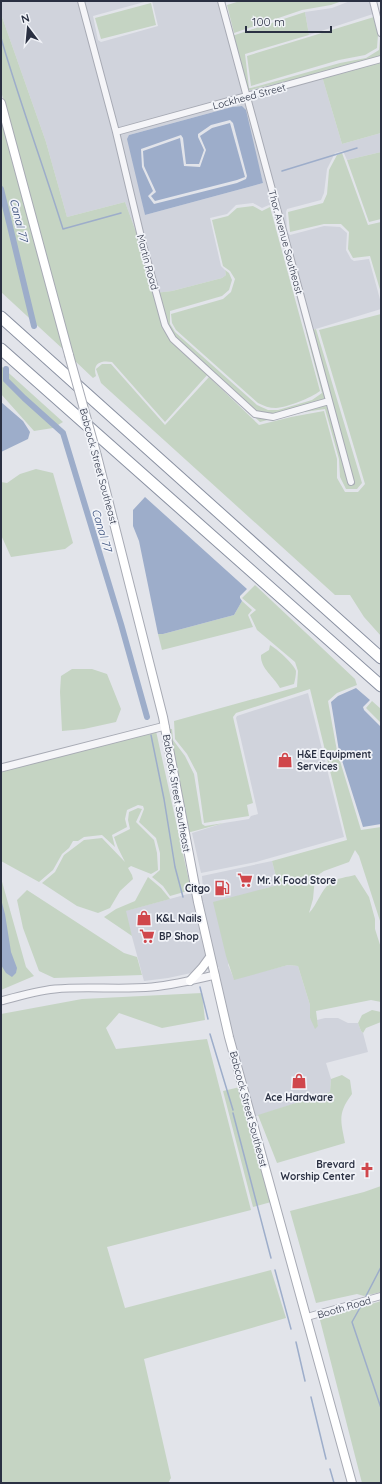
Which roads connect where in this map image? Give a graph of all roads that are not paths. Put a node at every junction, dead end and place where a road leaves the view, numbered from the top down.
1 (80, 1) edge
2 (221, 1) edge
3 (373, 1) edge
4 (381, 33) edge
5 (381, 59) edge
6 (247, 97) junction
7 (1, 103) edge
8 (116, 132) junction
9 (1, 317) edge
10 (1, 349) edge
11 (329, 401) junction
12 (351, 482) dead end
13 (381, 658) edge
14 (381, 686) edge
15 (165, 726) junction
16 (1, 768) edge
17 (210, 957) junction
18 (215, 975) junction
19 (190, 981) junction
20 (1, 1001) edge
21 (381, 1296) edge
22 (307, 1317) junction
23 (352, 1483) edge

1 - 8 street, Martin Road
2 - 6 street, Thor Avenue Southeast
3 - 4 street
5 - 6 street, Lockheed Street
6 - 8 street, Lockheed Street
6 - 11 street, Thor Avenue Southeast
7 - 15 main road, Babcock Street Southeast, bridge
8 - 11 street, Martin Road
9 - 13 highway
10 - 14 highway
11 - 12 street, Thor Avenue Southeast
15 - 16 street
15 - 17 main road, Babcock Street Southeast
17 - 18 main road, Babcock Street Southeast
17 - 19 main road
18 - 19 street
18 - 22 main road, Babcock Street Southeast
19 - 20 street
21 - 22 street, Booth Road
22 - 23 main road, Babcock Street Southeast

